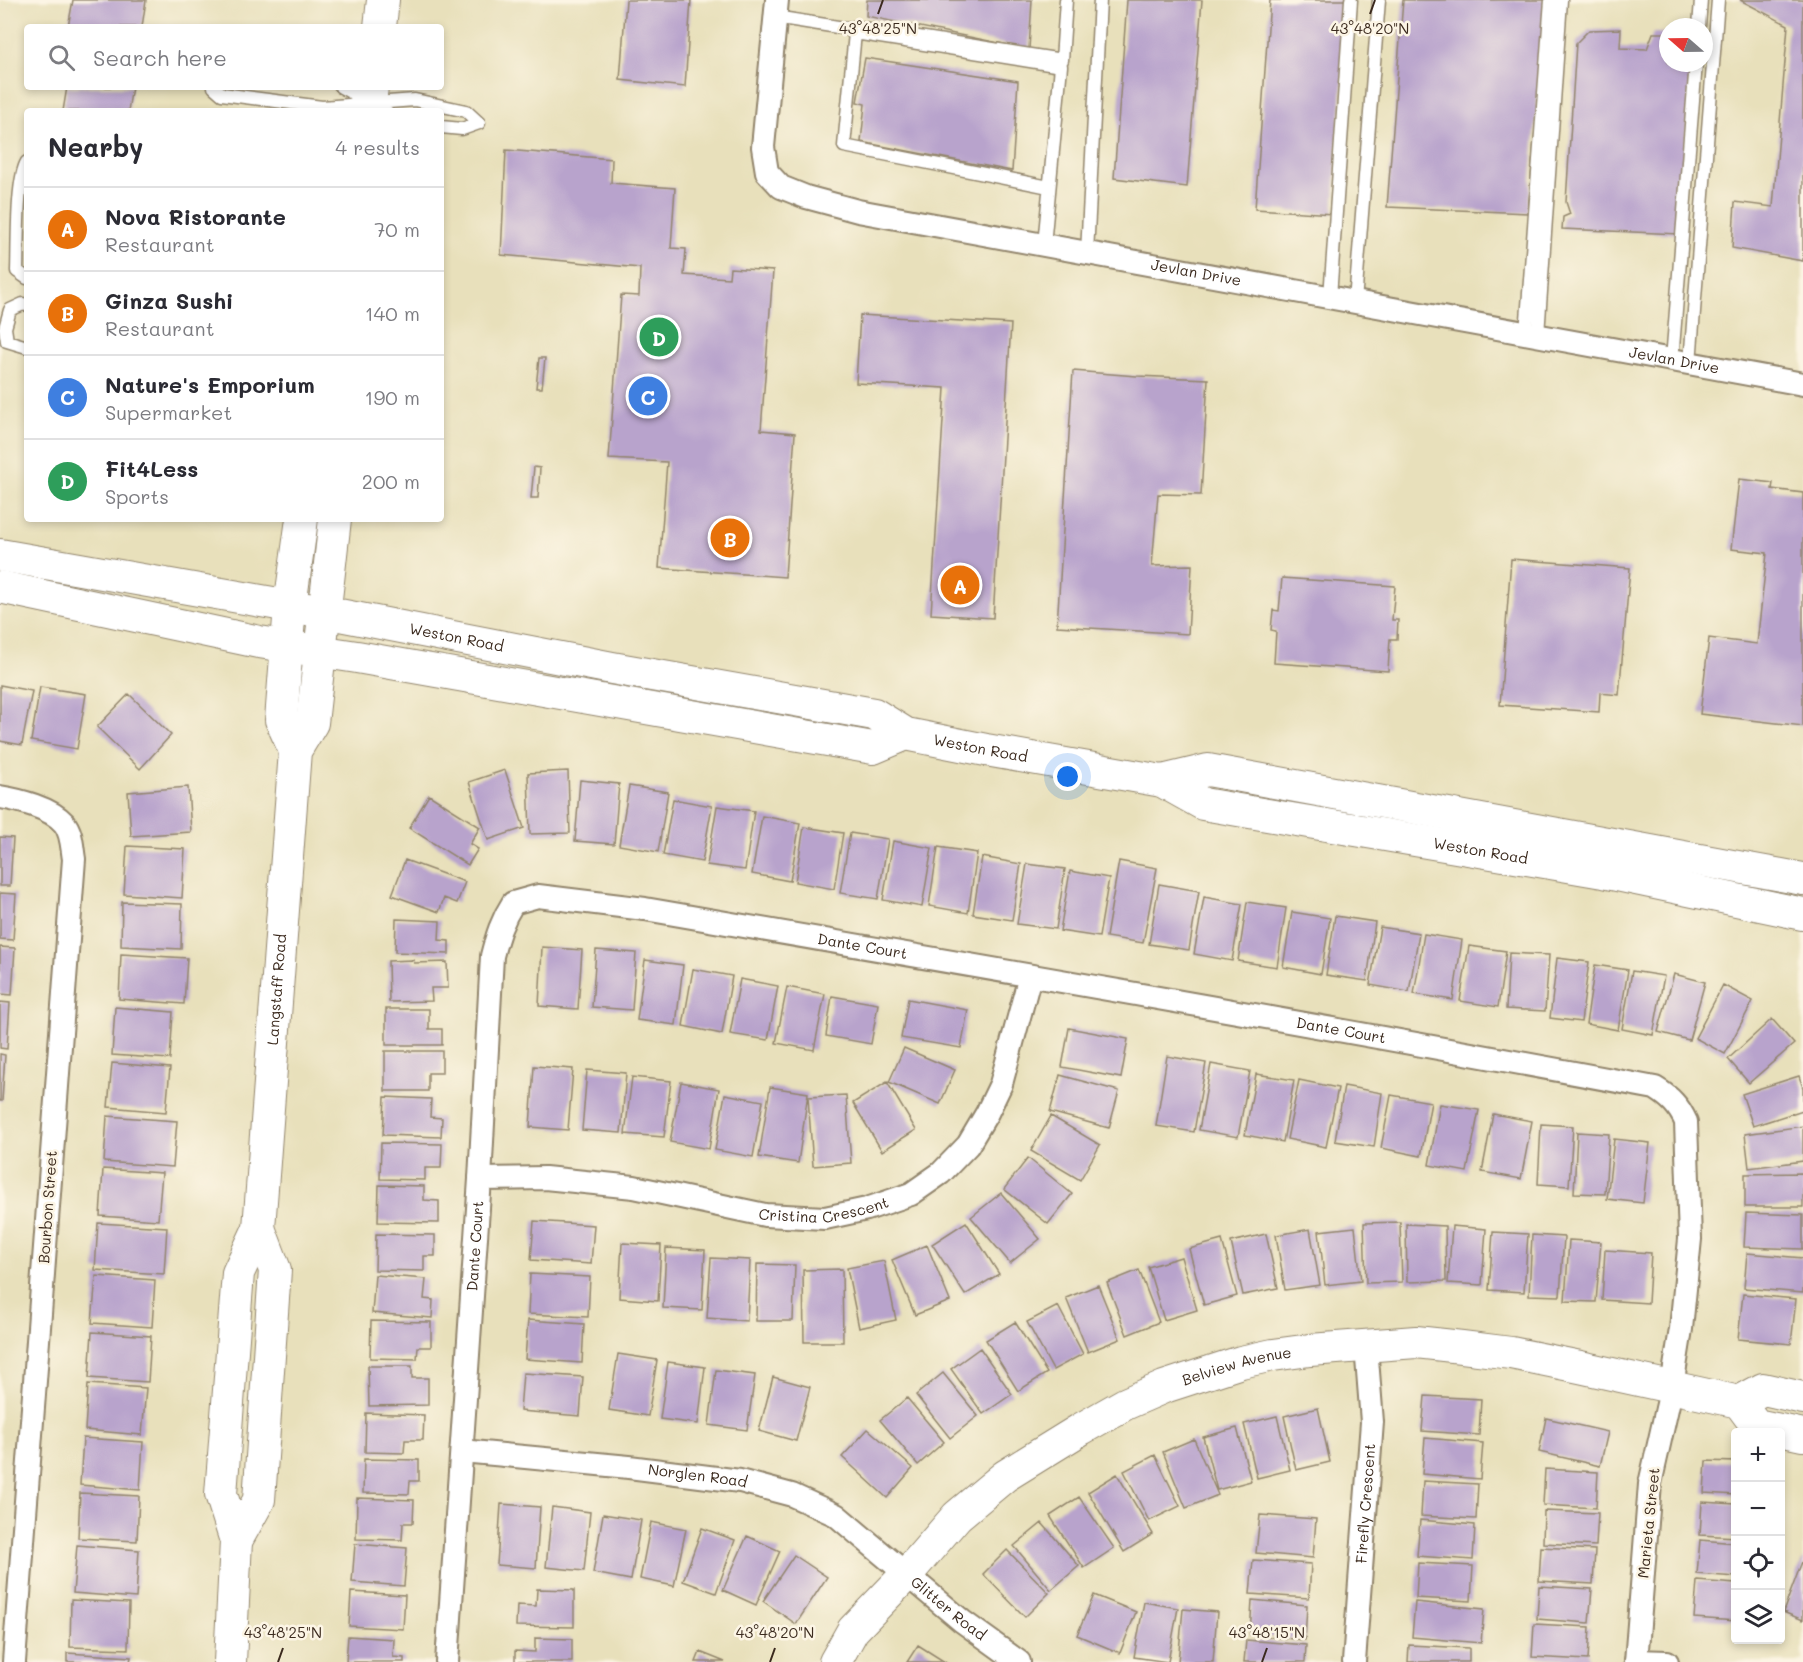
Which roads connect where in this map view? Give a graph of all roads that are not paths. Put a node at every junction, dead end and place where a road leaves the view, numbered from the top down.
1 (383, 0) edge
2 (1066, 0) edge
3 (1100, 0) edge
4 (1352, 0) edge
5 (1379, 0) edge
6 (1551, 0) edge
7 (1561, 0) edge
8 (1701, 0) edge
9 (1718, 0) edge
10 (776, 9) edge
11 (1700, 18) edge
12 (380, 24) edge
13 (849, 31) junction
14 (1696, 72) edge
15 (217, 90) edge
16 (347, 90) edge
17 (374, 103) edge
18 (444, 127) edge
19 (24, 166) edge
20 (1049, 187) junction
21 (1044, 245) junction
22 (1087, 253) junction
23 (24, 276) edge
24 (1330, 297) junction
25 (1355, 302) junction
26 (24, 304) edge
27 (1532, 334) junction
28 (24, 346) edge
29 (1681, 362) junction
30 (1803, 384) edge
31 (302, 522) edge
32 (335, 522) edge
33 (0, 555) edge
34 (0, 587) edge
35 (290, 606) junction
36 (324, 612) junction
37 (287, 647) junction
38 (320, 652) junction
39 (906, 734) junction
40 (295, 752) junction
41 (1162, 781) junction
42 (0, 796) edge
43 (1803, 879) edge
44 (1803, 914) edge
45 (1030, 976) junction
46 (480, 1179) junction
47 (1366, 1346) junction
48 (1671, 1386) junction
49 (1803, 1398) edge
50 (1739, 1402) junction
51 (1803, 1435) edge
52 (462, 1451) junction
53 (907, 1574) junction
54 (14, 1662) edge
55 (230, 1662) edge
56 (447, 1662) edge
57 (835, 1662) edge
58 (1019, 1662) edge
59 (1354, 1662) edge
60 (1636, 1662) edge
61 (1667, 1662) edge

1 - 12 main road
2 - 13 lane
3 - 22 lane
4 - 24 lane
5 - 25 lane
6 - 27 lane
7 - 27 lane
8 - 11 lane
9 - 29 lane
10 - 13 lane
10 - 21 street, Jevlan Drive
13 - 20 lane
13 - 20 lane
14 - 29 lane
15 - 17 lane
16 - 17 lane
17 - 18 lane
19 - 23 lane
20 - 21 lane
21 - 22 street, Jevlan Drive
22 - 24 street, Jevlan Drive
24 - 25 street, Jevlan Drive
25 - 27 street, Jevlan Drive
26 - 28 lane
27 - 29 street, Jevlan Drive
29 - 30 street, Jevlan Drive
31 - 35 main road, Langstaff Road
32 - 36 main road, Langstaff Road
33 - 35 main road, Weston Road
34 - 37 main road
35 - 36 main road, Weston Road
35 - 37 main road, Langstaff Road
36 - 38 main road, Langstaff Road
36 - 39 main road, Weston Road
37 - 38 main road
37 - 40 main road, Langstaff Road
38 - 39 main road
38 - 40 main road, Langstaff Road
39 - 41 main road, Weston Road
40 - 55 main road, Langstaff Road
41 - 43 main road, Weston Road
41 - 44 main road, Weston Road
42 - 54 street, Bourbon Street
45 - 46 street, Cristina Crescent
45 - 46 street, Dante Court
45 - 48 street, Dante Court
46 - 52 street, Dante Court
47 - 48 main road, Belview Avenue
47 - 53 main road, Belview Avenue
47 - 59 street, Firefly Crescent
48 - 50 main road, Belview Avenue
48 - 60 street, Marieta Street
49 - 50 main road
50 - 51 main road
52 - 53 street, Norglen Road
52 - 56 street, Dante Court
53 - 57 main road, Belview Avenue
53 - 58 street, Glitter Road
60 - 61 street

